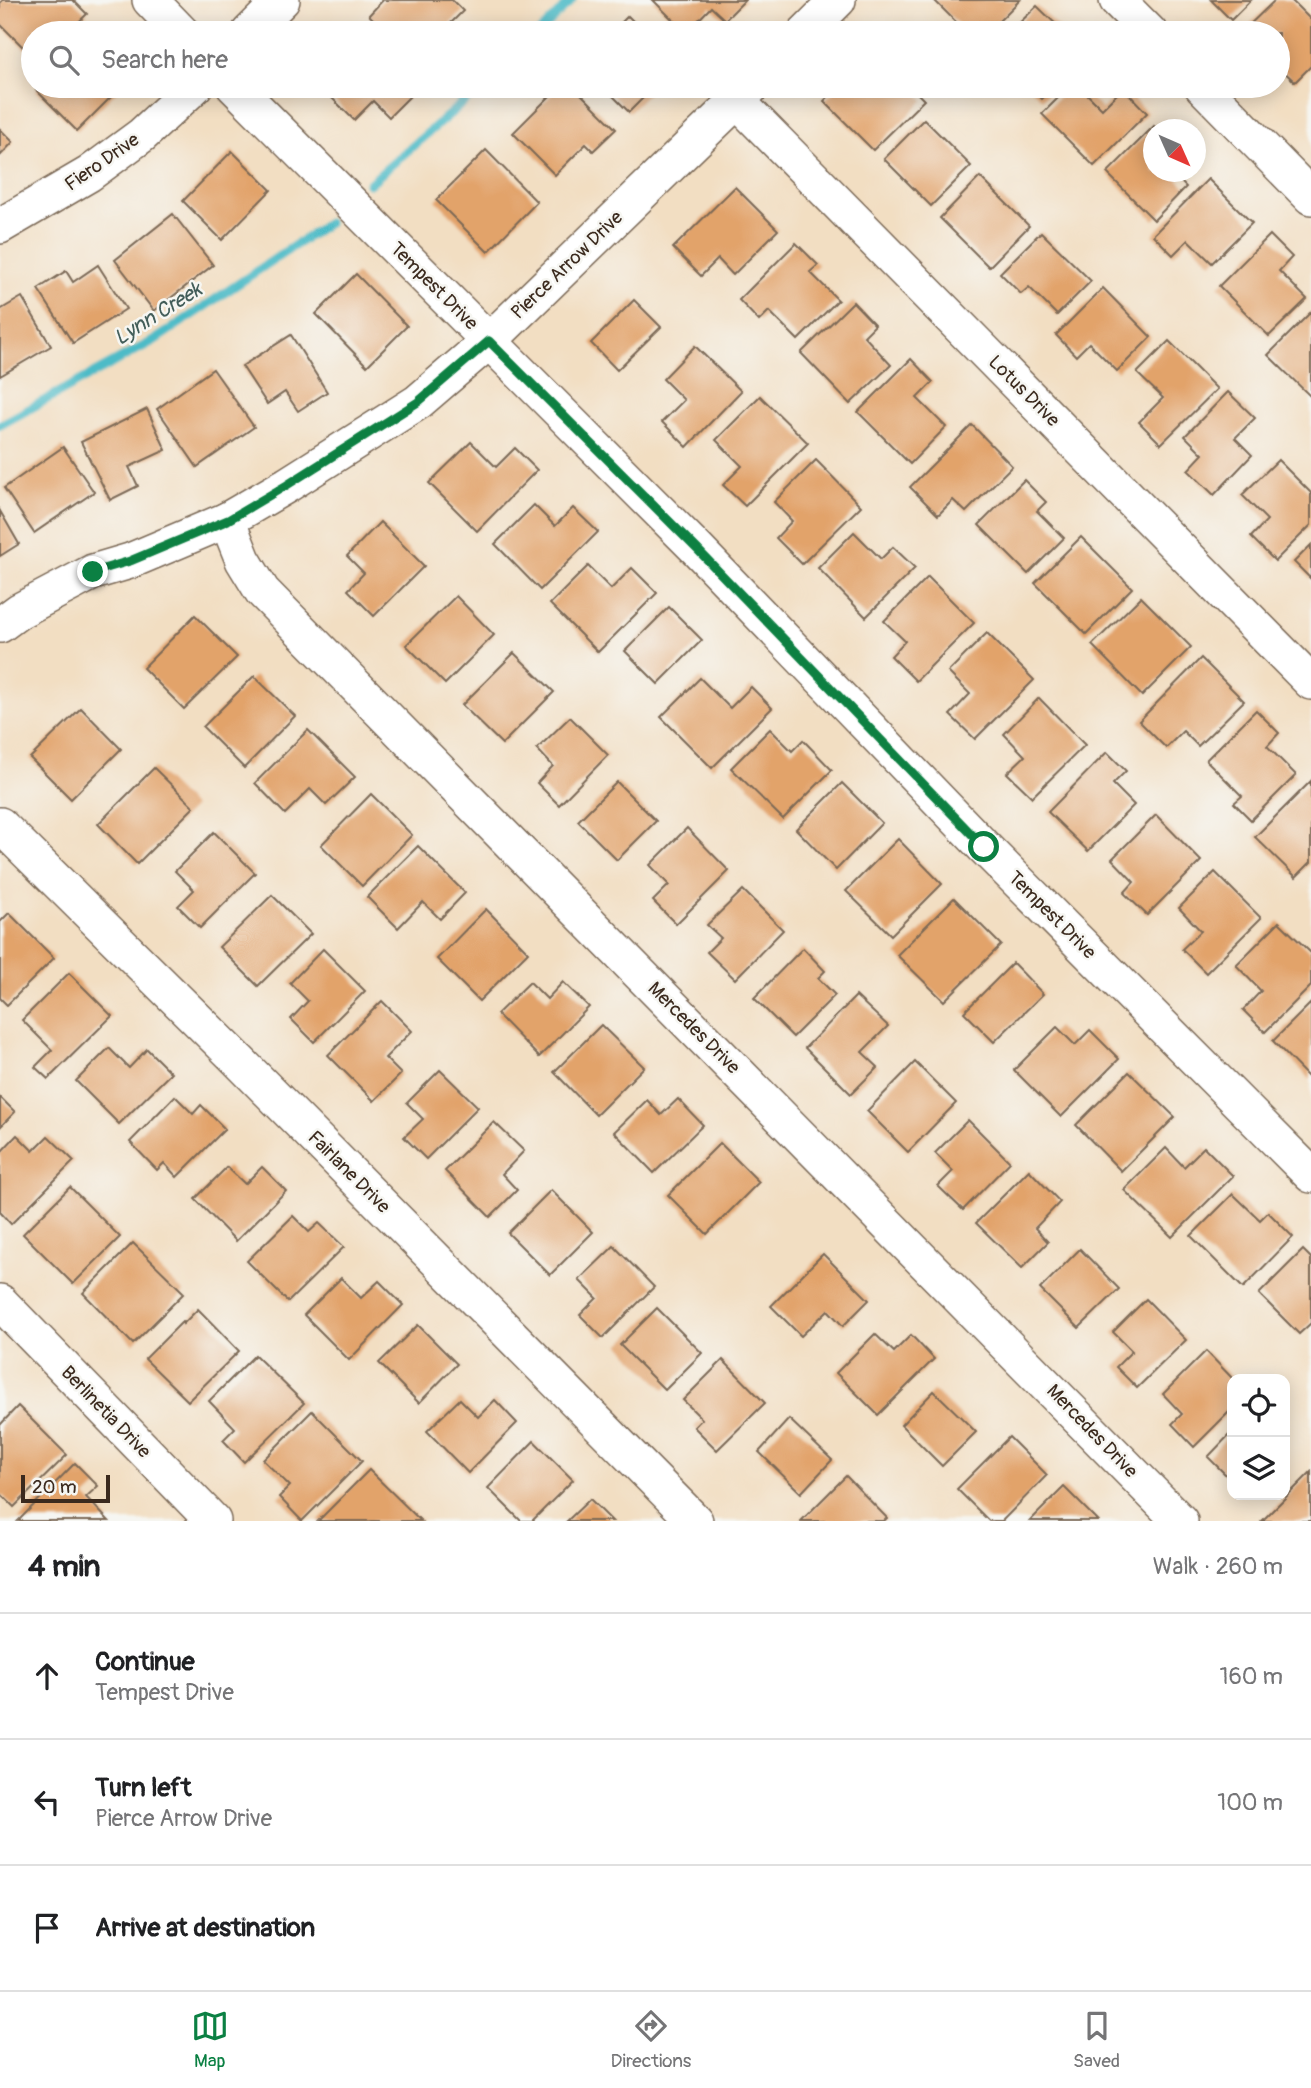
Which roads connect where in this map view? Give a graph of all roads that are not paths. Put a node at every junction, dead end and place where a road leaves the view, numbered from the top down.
1 (150, 0) edge
2 (282, 0) edge
3 (838, 0) edge
4 (1117, 0) edge
5 (170, 21) edge
6 (261, 21) edge
7 (816, 21) edge
8 (1138, 21) edge
9 (182, 98) edge
10 (246, 98) edge
11 (740, 98) edge
12 (750, 98) edge
13 (1214, 98) edge
14 (1311, 197) edge
15 (0, 226) edge
16 (489, 341) junction
17 (228, 520) junction
18 (0, 625) edge
19 (1311, 682) edge
20 (0, 825) edge
21 (1311, 1175) edge
22 (0, 1302) edge
23 (213, 1521) edge
24 (695, 1521) edge
25 (1180, 1521) edge

1 - 5 street
2 - 6 street
3 - 7 street
4 - 8 street
9 - 15 street, Fiero Drive
10 - 16 street, Tempest Drive
11 - 16 street, Pierce Arrow Drive
12 - 19 street, Lotus Drive
13 - 14 street
16 - 17 street, Pierce Arrow Drive
16 - 21 street, Tempest Drive
17 - 18 street, Pierce Arrow Drive
17 - 25 street, Mercedes Drive
20 - 24 street, Fairlane Drive
22 - 23 street, Berlinetia Drive

